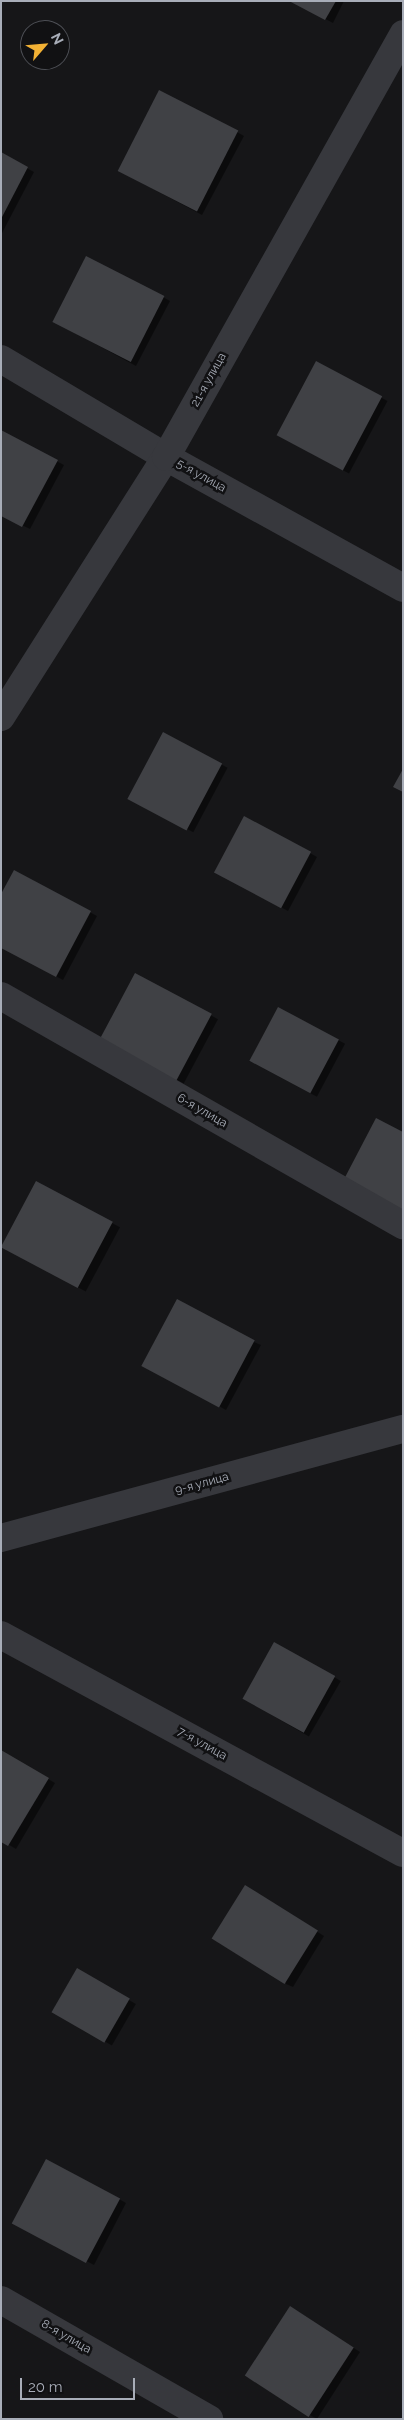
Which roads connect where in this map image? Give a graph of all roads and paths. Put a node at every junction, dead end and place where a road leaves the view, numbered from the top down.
1 (403, 34) edge
2 (1, 359) edge
3 (166, 457) junction
4 (403, 588) edge
5 (1, 717) edge
6 (1, 996) edge
7 (403, 1225) edge
8 (403, 1429) edge
9 (1, 1538) edge
10 (1, 1635) edge
11 (403, 1854) edge
12 (1, 2300) edge
13 (209, 2419) edge

1 - 3 street, 21-я улица
2 - 3 street, 5-я улица
3 - 4 street, 5-я улица
3 - 5 street, 21-я улица
6 - 7 street, 6-я улица
8 - 9 street, 9-я улица
10 - 11 street, 7-я улица
12 - 13 street, 8-я улица

